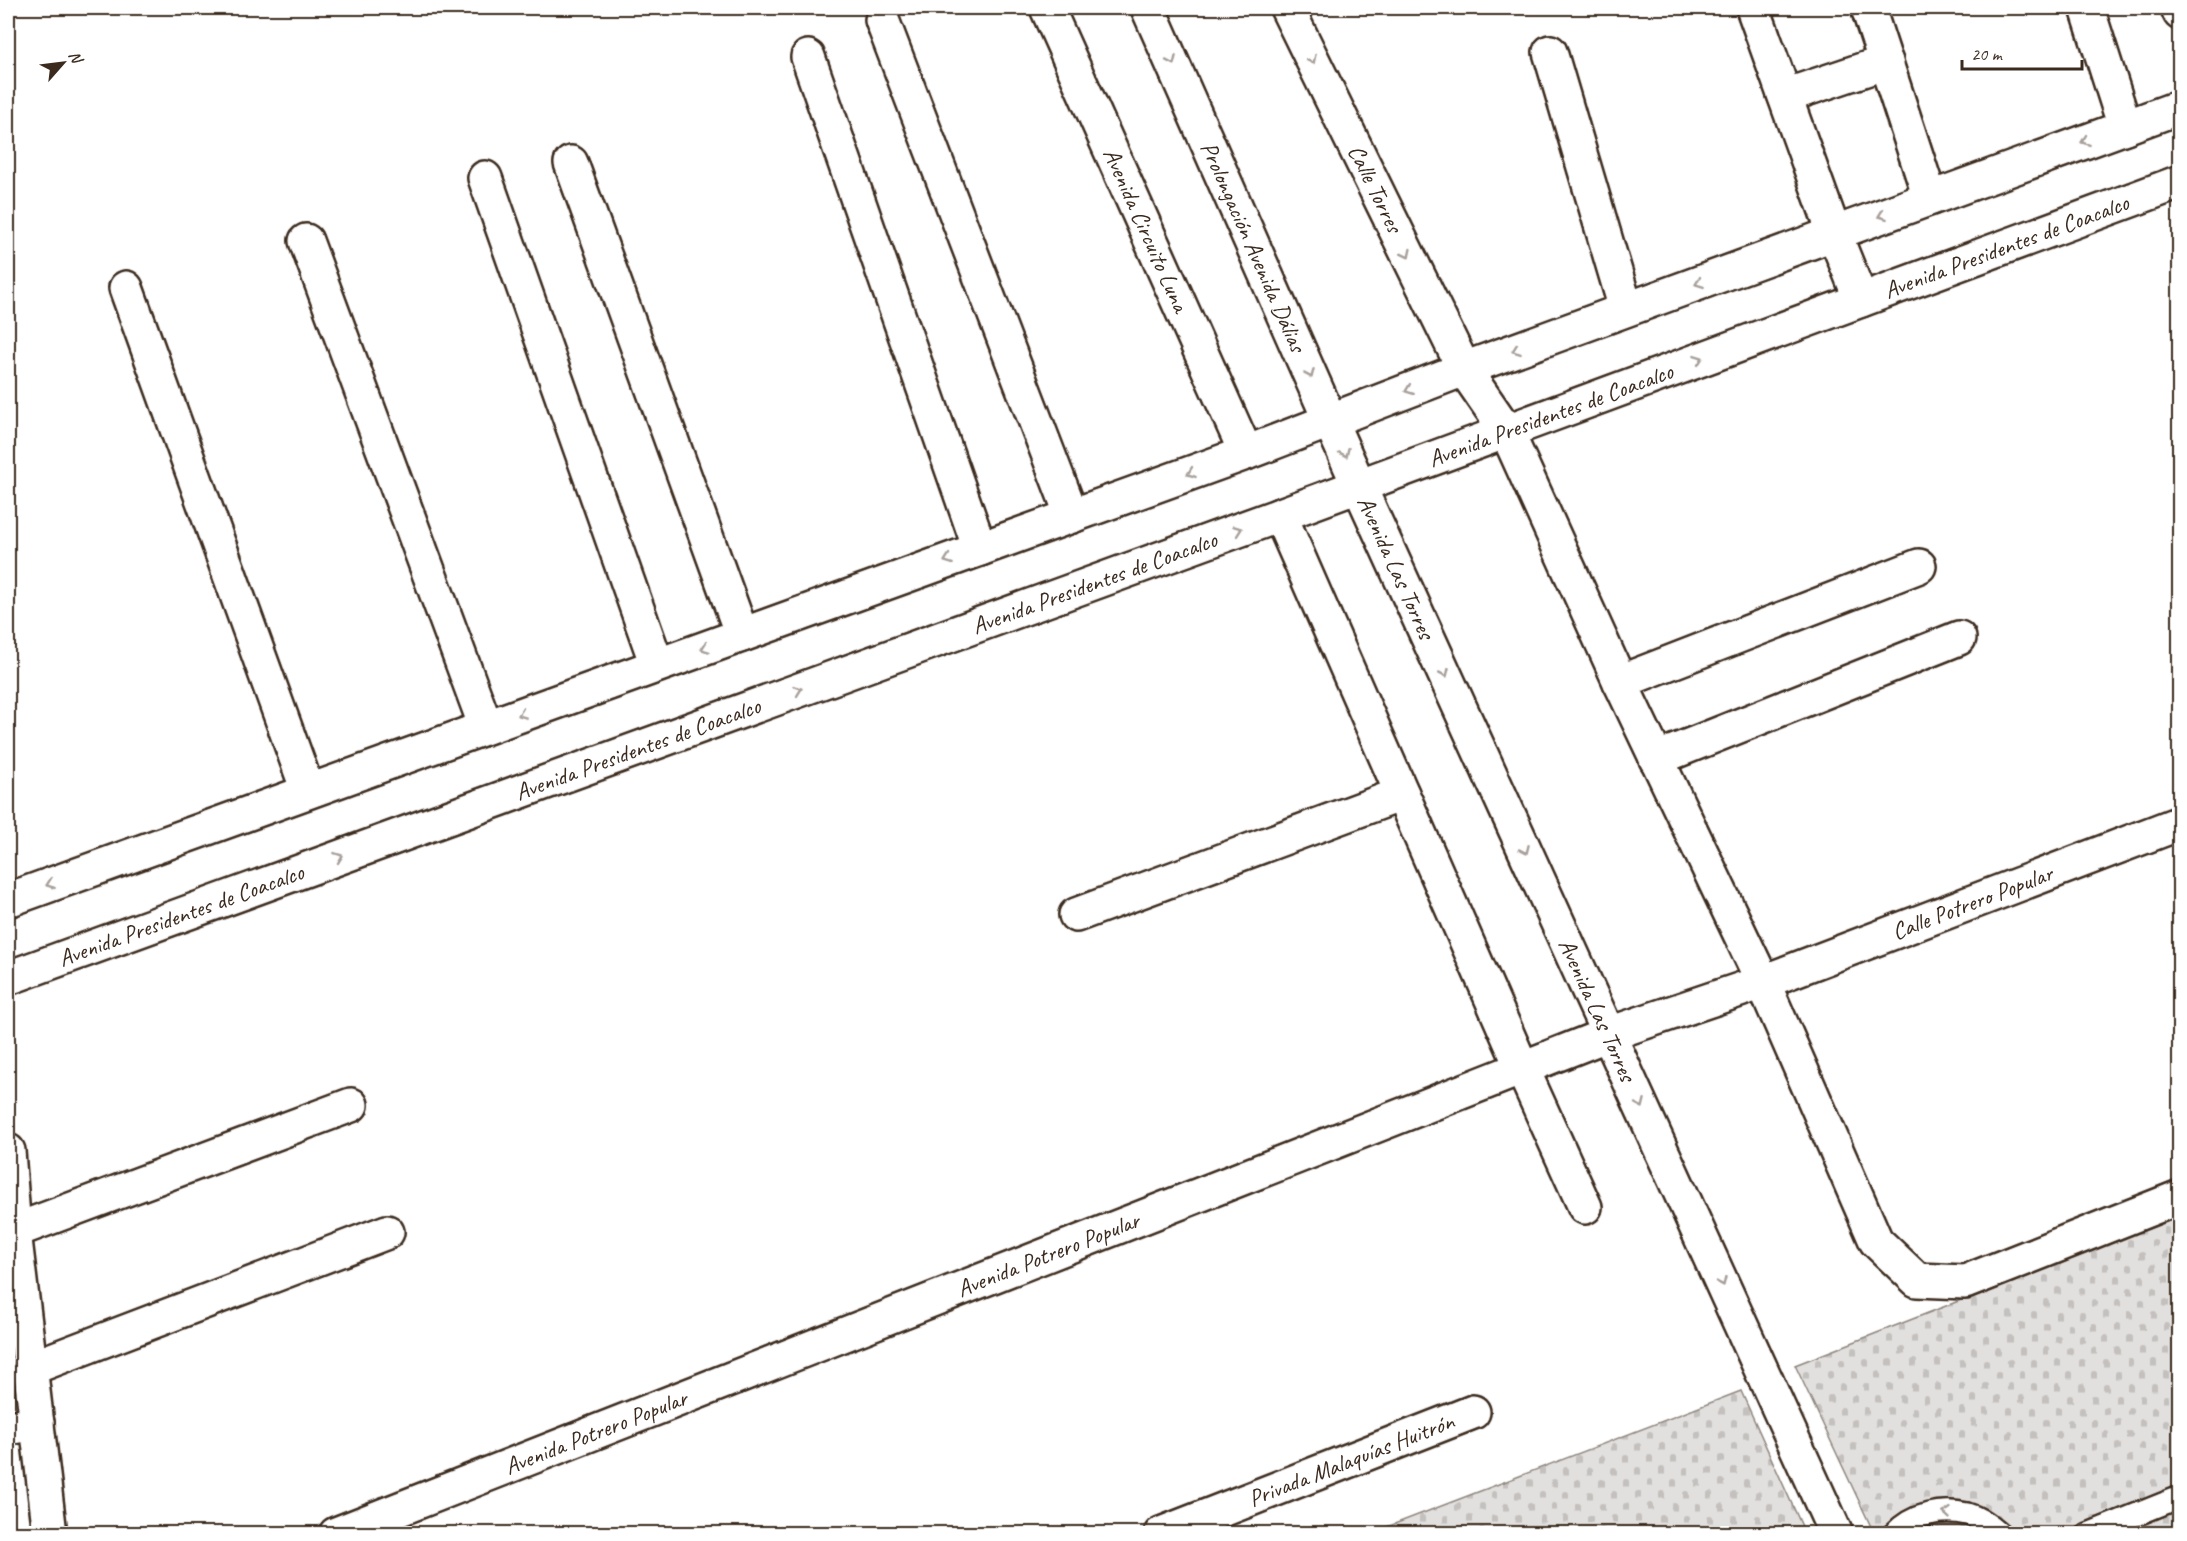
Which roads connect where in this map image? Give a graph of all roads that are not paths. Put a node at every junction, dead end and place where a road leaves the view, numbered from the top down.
1 (1047, 8) edge
2 (1148, 8) edge
3 (1287, 8) edge
4 (1753, 8) edge
5 (1868, 8) edge
6 (2087, 8) edge
7 (2178, 8) edge
8 (2180, 13) edge
9 (882, 20) dead end
10 (1550, 52) dead end
11 (808, 57) dead end
12 (1886, 62) junction
13 (1785, 96) junction
14 (2180, 107) edge
15 (2125, 127) junction
16 (571, 163) dead end
17 (485, 178) dead end
18 (2180, 182) edge
19 (1930, 198) junction
20 (1834, 233) junction
21 (306, 241) dead end
22 (126, 288) dead end
23 (1861, 300) junction
24 (1626, 309) junction
25 (1464, 369) junction
26 (1330, 420) junction
27 (1506, 430) junction
28 (1246, 453) junction
29 (1359, 486) junction
30 (1280, 515) junction
31 (1072, 516) junction
32 (980, 549) junction
33 (1919, 566) dead end
34 (742, 635) junction
35 (1959, 638) dead end
36 (657, 665) junction
37 (1620, 682) junction
38 (486, 727) junction
39 (1656, 759) junction
40 (308, 791) junction
41 (1402, 794) junction
42 (2180, 823) edge
43 (8, 900) edge
44 (1076, 915) dead end
45 (8, 978) edge
46 (1763, 982) junction
47 (1609, 1034) junction
48 (1521, 1068) junction
49 (351, 1105) dead end
50 (8, 1151) edge
51 (2180, 1197) edge
52 (1586, 1207) dead end
53 (14, 1231) junction
54 (387, 1232) dead end
55 (32, 1368) junction
56 (1473, 1412) dead end
57 (22, 1426) edge
58 (2180, 1497) edge
59 (50, 1533) edge
60 (336, 1533) edge
61 (1161, 1533) edge
62 (1836, 1533) edge
63 (1894, 1533) edge
64 (2000, 1533) edge
65 (2088, 1533) edge

1 - 28 street, Avenida Circuito Luna
2 -> 26 street, Prolongación Avenida Dálias
3 -> 25 street, Calle Torres
4 - 13 street
5 - 12 street
6 - 15 street
7 - 8 street
9 - 31 street
10 - 24 street
11 - 32 street
12 - 13 street
12 - 19 street
13 - 20 street
14 - 15 street
15 -> 19 street
16 - 34 street
17 - 36 street
18 - 23 street, Avenida Presidentes de Coacalco
19 -> 20 street
20 - 23 street
20 -> 24 street
21 - 38 street
22 - 40 street
27 -> 23 street, Avenida Presidentes de Coacalco
24 -> 25 street
25 -> 26 street
25 - 27 street, Calle Torres
26 - 28 street
26 -> 29 street, Prolongación Avenida Dálias
27 - 29 street, Avenida Presidentes de Coacalco
27 - 37 street, Calle Torres
28 -> 31 street
29 - 30 street, Avenida Presidentes de Coacalco
29 -> 47 street, Avenida Las Torres
30 - 41 street
45 -> 30 street, Avenida Presidentes de Coacalco
31 - 32 street
32 -> 34 street
33 - 37 street
34 -> 36 street
35 - 39 street
36 -> 38 street
37 - 39 street, Calle Torres
38 - 40 street
39 - 46 street, Calle Torres
40 -> 43 street
41 - 44 street
41 - 48 street
42 - 46 street, Calle Potrero Popular
46 - 47 street, Avenida Potrero Popular
46 - 51 street, Calle Torres
47 - 48 street, Avenida Potrero Popular
47 -> 62 street, Avenida Las Torres
48 - 52 street
48 - 60 street, Avenida Potrero Popular
49 - 53 street
50 - 53 street
53 - 55 street
54 - 55 street
55 - 57 street
56 - 61 street, Privada Malaquías Huitrón
57 - 59 street
58 - 65 lane
64 -> 63 lane

